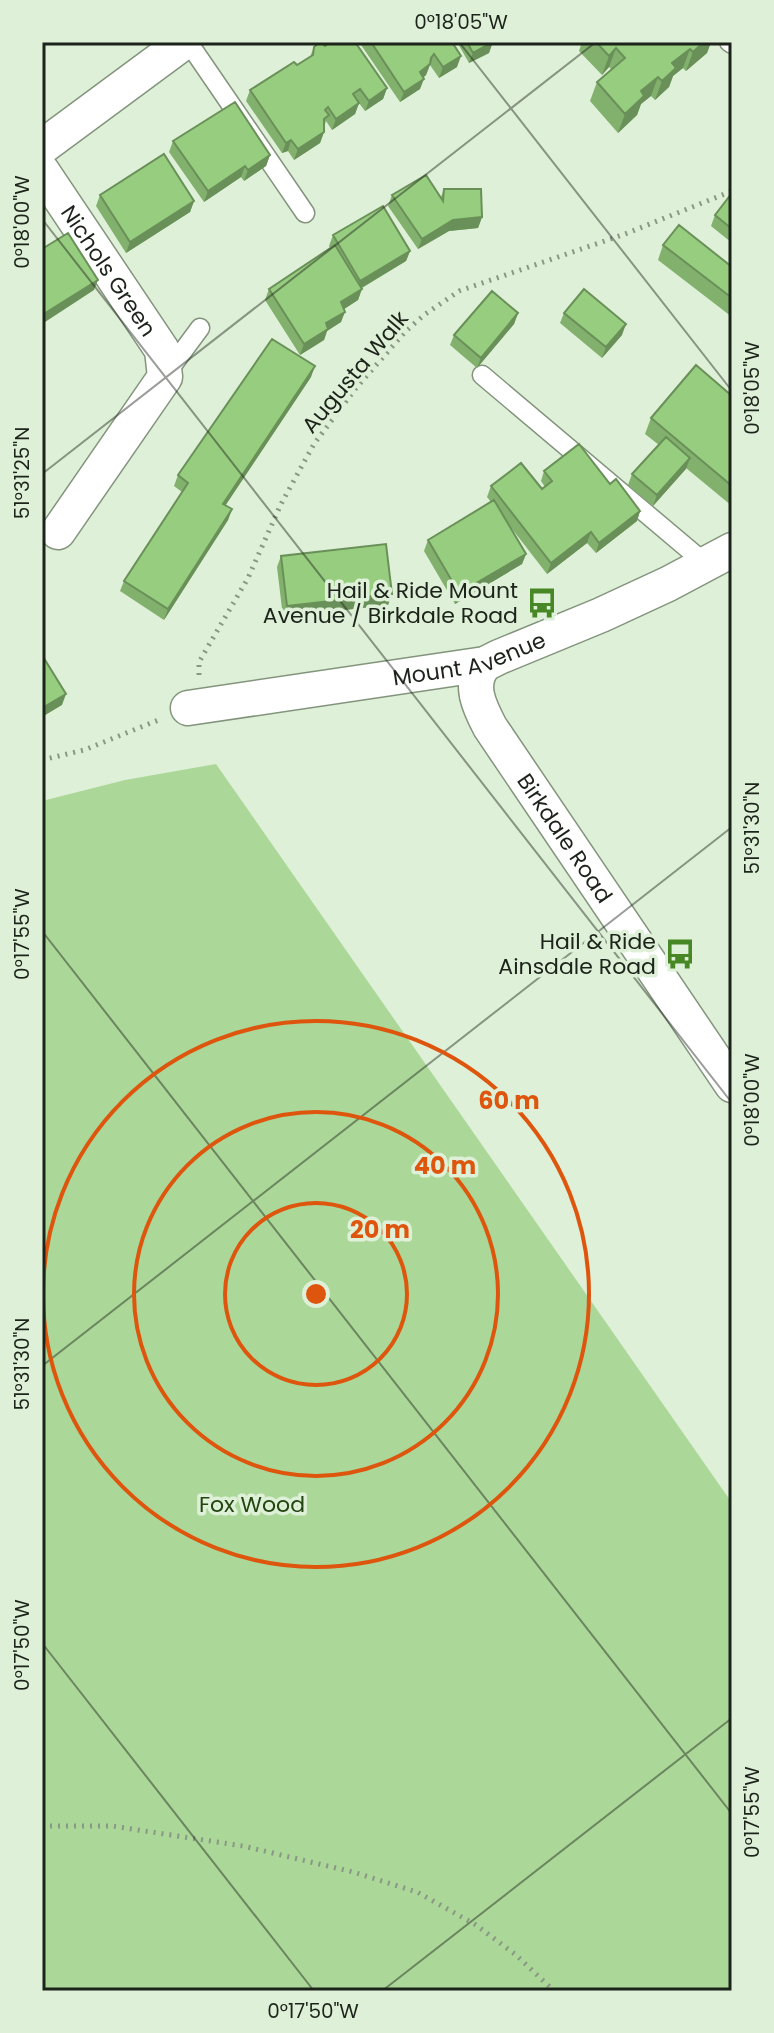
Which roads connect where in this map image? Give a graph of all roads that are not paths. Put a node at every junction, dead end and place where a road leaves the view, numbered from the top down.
1 (186, 42) edge
2 (42, 147) edge
3 (42, 171) edge
4 (305, 213) dead end
5 (200, 328) dead end
6 (482, 375) edge
7 (165, 377) junction
8 (58, 532) dead end
9 (719, 557) edge
10 (485, 664) junction
11 (193, 707) road end
12 (732, 1085) edge

1 - 2 street
1 - 4 lane
3 - 7 street, Nichols Green
5 - 7 lane
6 - 9 lane
7 - 8 street
9 - 10 street, Mount Avenue
10 - 11 street, Mount Avenue
10 - 12 street, Birkdale Road

